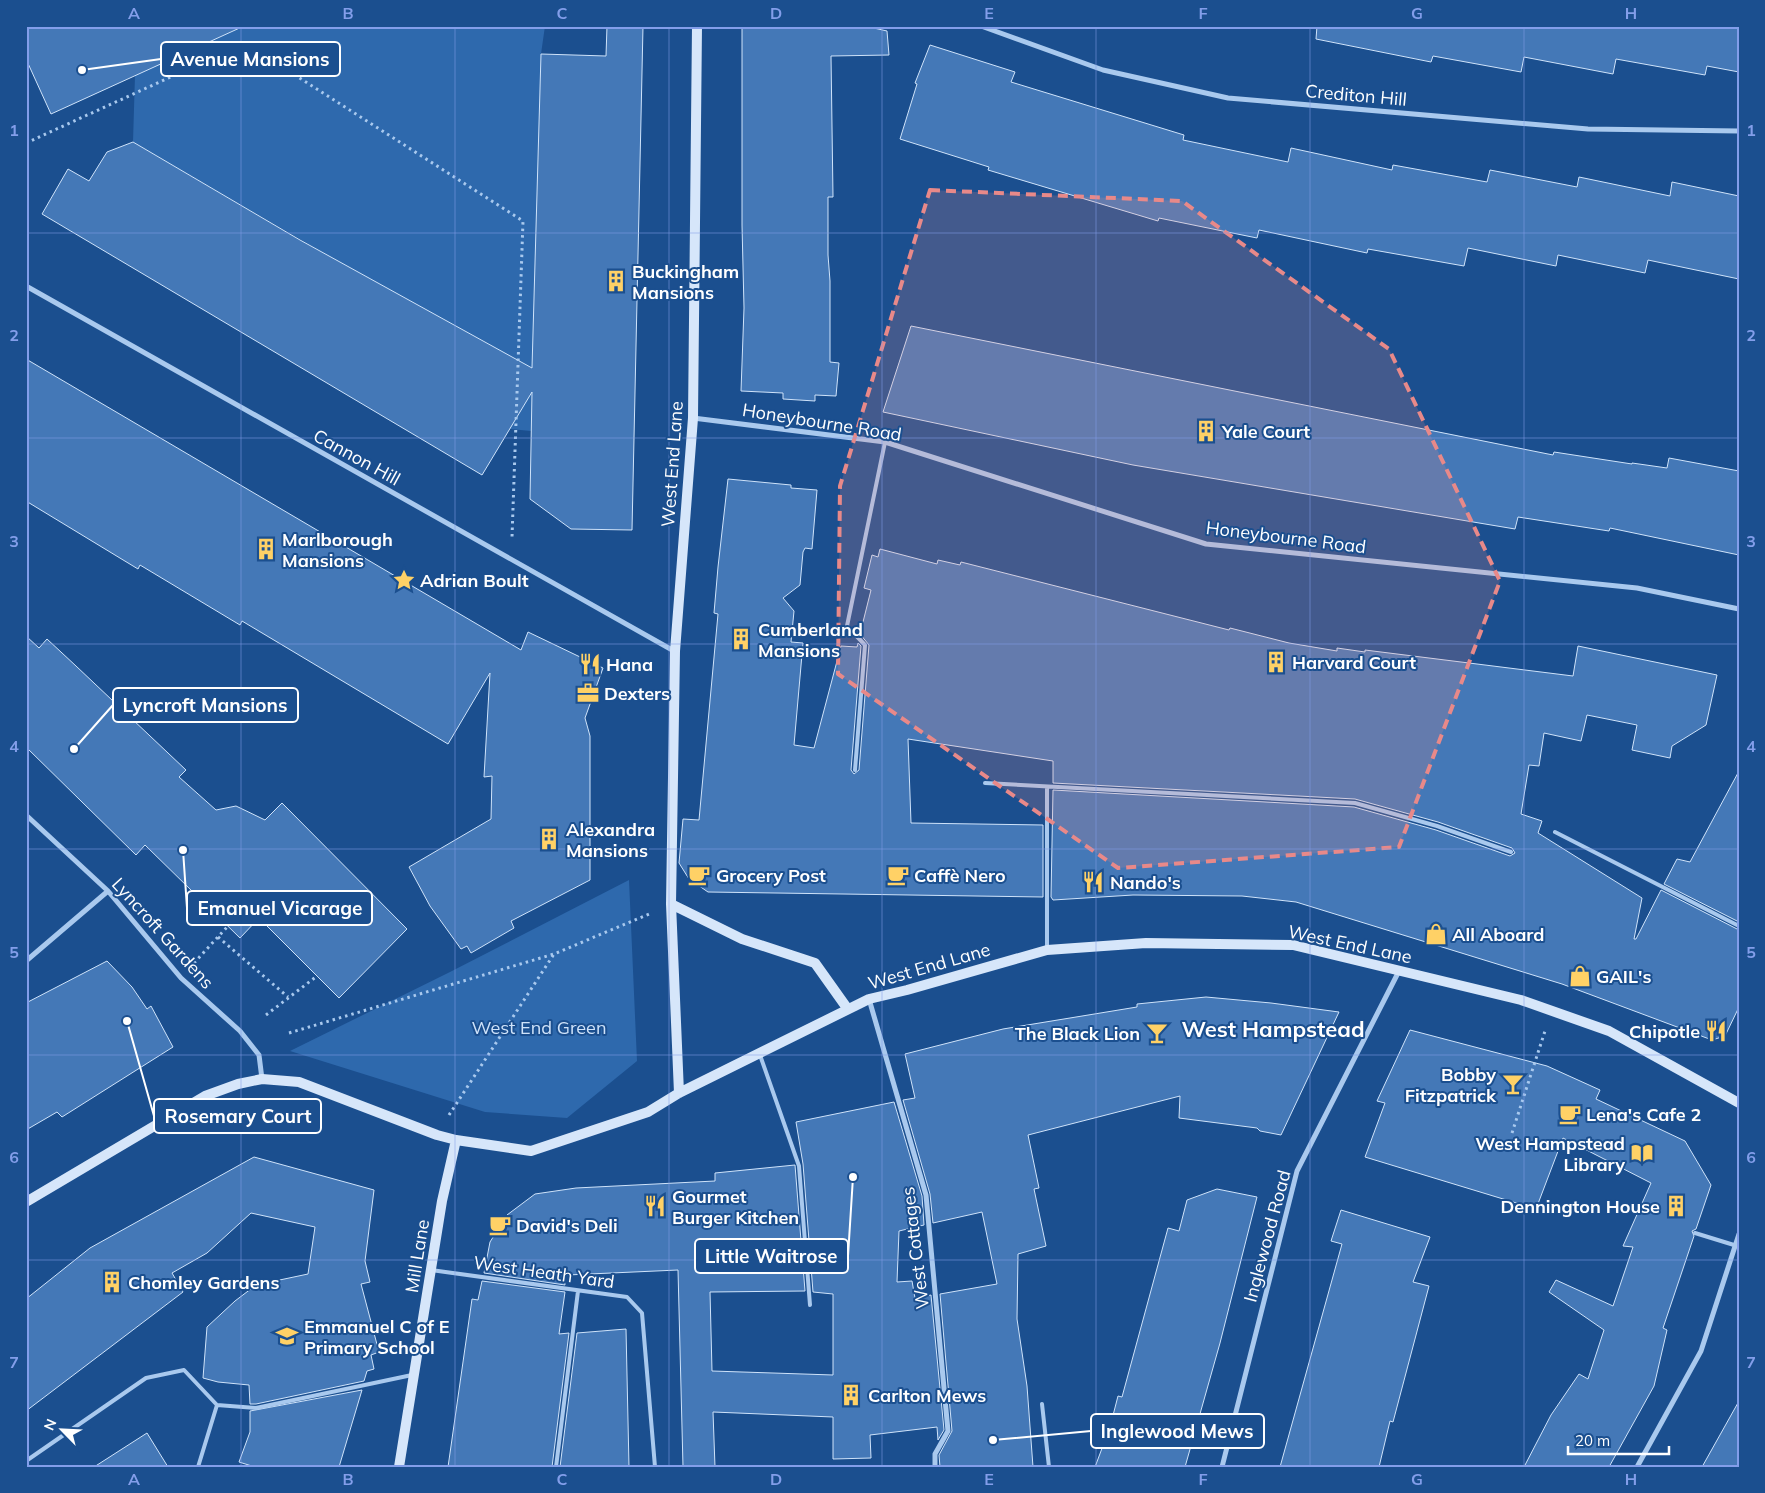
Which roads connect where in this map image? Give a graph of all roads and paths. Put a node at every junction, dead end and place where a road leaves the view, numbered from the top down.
1 (697, 26) edge
2 (982, 26) edge
3 (1739, 131) edge
4 (26, 143) edge
5 (26, 286) edge
6 (693, 418) junction
7 (885, 442) junction
8 (512, 559) junction
9 (1739, 609) edge
10 (675, 651) junction
11 (855, 770) dead end
12 (985, 784) dead end
13 (1047, 787) junction
14 (26, 814) edge
15 (1554, 832) dead end
16 (1510, 852) dead end
17 (108, 891) junction
18 (671, 904) junction
19 (228, 926) dead end
20 (1739, 926) edge
21 (218, 937) junction
22 (1046, 950) junction
23 (554, 954) junction
24 (26, 961) edge
25 (1399, 971) junction
26 (317, 976) dead end
27 (181, 978) junction
28 (288, 997) junction
29 (868, 999) junction
30 (847, 1008) junction
31 (1551, 1011) junction
32 (266, 1015) dead end
33 (289, 1033) dead end
34 (759, 1052) junction
35 (262, 1079) junction
36 (679, 1093) junction
37 (1739, 1103) edge
38 (1512, 1133) dead end
39 (437, 1135) junction
40 (456, 1140) junction
41 (26, 1202) edge
42 (1695, 1233) dead end
43 (1739, 1234) edge
44 (1734, 1245) junction
45 (431, 1270) junction
46 (578, 1291) junction
47 (810, 1305) dead end
48 (414, 1374) junction
49 (1042, 1404) dead end
50 (217, 1405) junction
51 (26, 1461) edge
52 (198, 1467) edge
53 (399, 1467) edge
54 (556, 1467) edge
55 (655, 1467) edge
56 (935, 1467) edge
57 (1049, 1467) edge
58 (1222, 1467) edge
59 (1637, 1467) edge

1 - 6 main road, West End Lane
2 - 3 street, Crediton Hill
4 - 8 path
5 - 8 street, Cannon Hill
6 - 7 street, Honeybourne Road
6 - 10 main road, West End Lane
7 - 9 street, Honeybourne Road
7 - 11 lane
8 - 10 street, Cannon Hill
10 - 18 main road, West End Lane
12 - 13 lane
13 - 16 lane
13 - 22 lane
14 - 17 street, Lyncroft Gardens
15 - 20 lane
17 - 24 street
17 - 27 street, Lyncroft Gardens
18 - 23 path
18 - 30 main road
18 - 36 main road, West End Lane
19 - 21 path
21 - 27 path
21 - 28 path
22 - 25 main road, West End Lane
22 - 29 main road, West End Lane
23 - 33 path
23 - 39 path
25 - 31 main road, West End Lane
25 - 58 street, Inglewood Road
26 - 28 path
27 - 35 street, Lyncroft Gardens
28 - 32 path
29 - 30 main road, West End Lane
29 - 56 street, West Cottages
30 - 34 main road, West End Lane
31 - 37 main road, West End Lane
31 - 38 path
34 - 36 main road, West End Lane
34 - 47 lane
35 - 39 main road, West End Lane
35 - 41 main road, West End Lane
36 - 40 main road, West End Lane
39 - 40 main road, West End Lane
40 - 45 main road, Mill Lane
42 - 44 lane
43 - 44 street
44 - 59 street
45 - 46 lane, West Heath Yard
45 - 48 main road, Mill Lane
46 - 54 lane
46 - 55 lane, West Heath Yard
48 - 50 lane
48 - 53 main road, Mill Lane
49 - 57 lane
50 - 51 lane
50 - 52 lane

